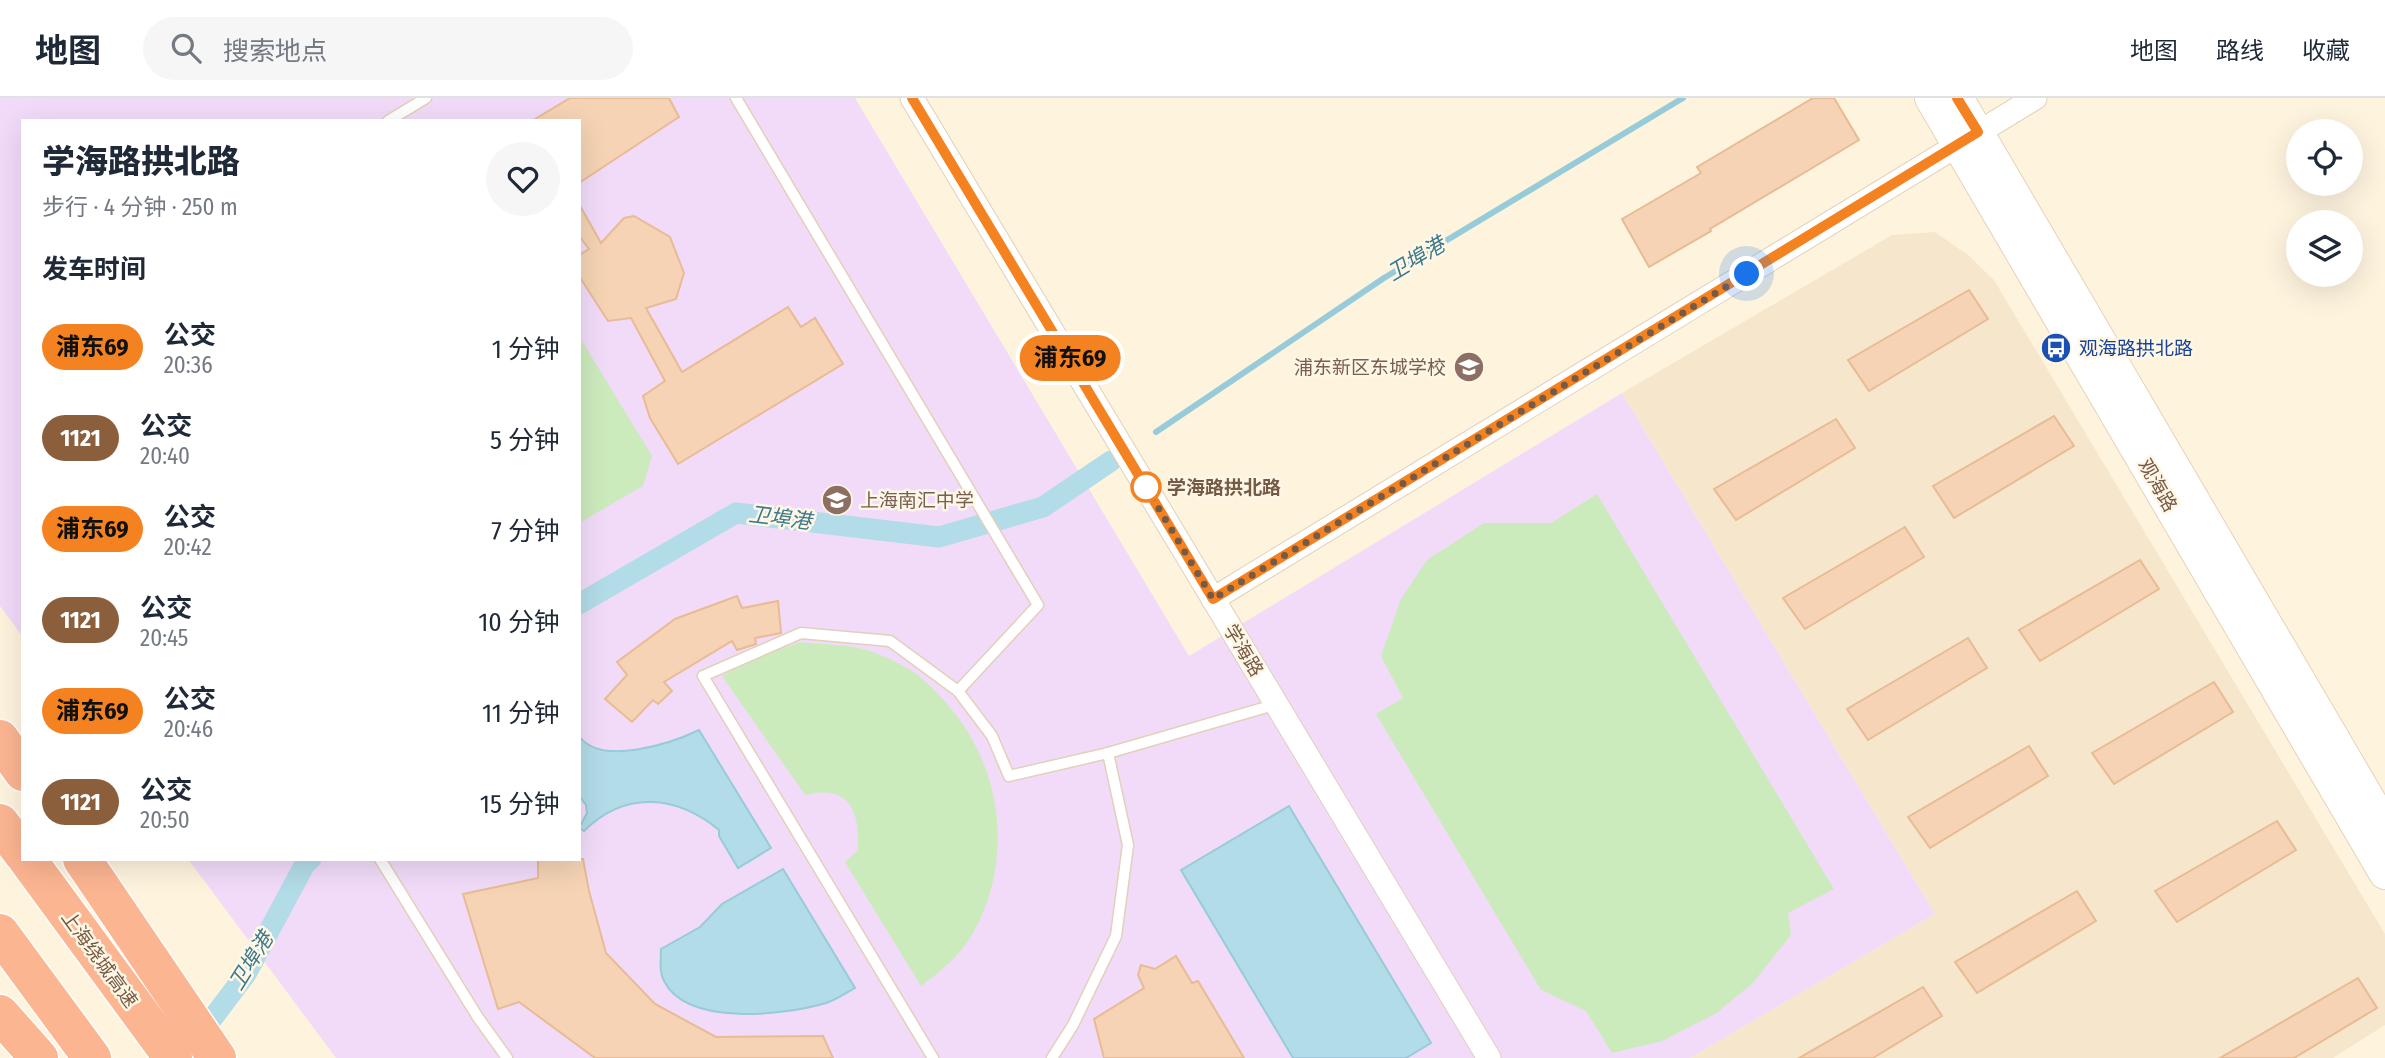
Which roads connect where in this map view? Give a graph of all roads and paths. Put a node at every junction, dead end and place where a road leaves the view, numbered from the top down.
1 (426, 98) edge
2 (736, 98) edge
3 (912, 98) edge
4 (1931, 98) edge
5 (1957, 98) edge
6 (2035, 98) edge
7 (391, 119) edge
8 (1968, 139) junction
9 (1213, 599) junction
10 (958, 691) junction
11 (1277, 704) junction
12 (0, 739) edge
13 (1108, 753) junction
14 (21, 769) edge
15 (0, 823) edge
16 (2385, 827) edge
17 (21, 851) edge
18 (28, 861) edge
19 (83, 861) edge
20 (381, 861) edge
21 (2385, 873) edge
22 (0, 933) edge
23 (0, 1014) edge
24 (169, 1052) edge
25 (39, 1058) edge
26 (92, 1058) edge
27 (217, 1058) edge
28 (507, 1058) edge
29 (933, 1058) edge
30 (1052, 1058) edge
31 (1489, 1058) edge

1 - 7 lane
2 - 10 lane
3 - 9 street, 学海路
4 - 8 main road, 观海路
5 - 8 main road, 观海路
6 - 8 street
8 - 9 street
8 - 16 main road, 观海路
8 - 21 main road, 观海路
9 - 11 street, 学海路
10 - 13 lane
10 - 29 lane
11 - 13 lane
11 - 31 street, 学海路
12 - 14 highway
13 - 30 lane
15 - 17 highway
18 - 24 highway, 上海绕城高速
19 - 27 highway
20 - 28 lane
22 - 26 highway
23 - 25 highway

